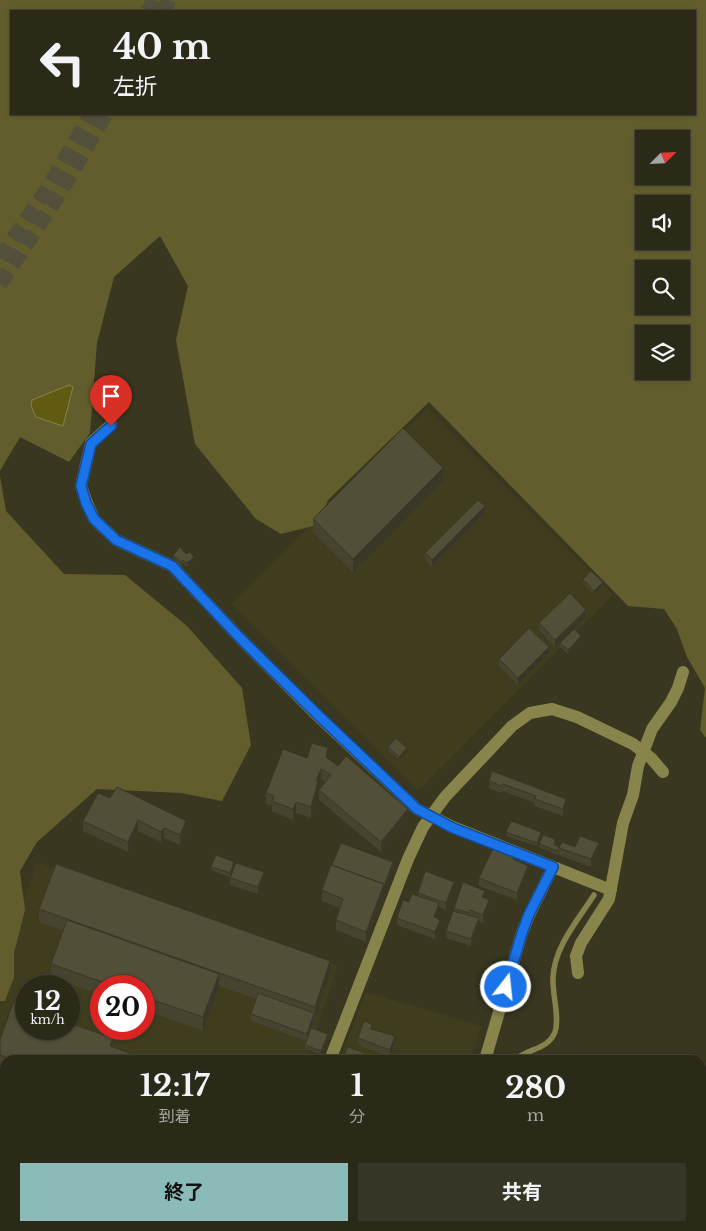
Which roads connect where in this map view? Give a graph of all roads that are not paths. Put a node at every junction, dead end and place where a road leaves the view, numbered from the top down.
1 (111, 426) dead end
2 (683, 672) dead end
3 (643, 752) junction
4 (663, 772) dead end
5 (430, 816) junction
6 (553, 867) junction
7 (610, 890) junction
8 (578, 973) dead end
9 (332, 1055) edge
10 (486, 1055) edge

1 - 5 street
2 - 3 street
3 - 4 street
3 - 5 street
3 - 7 street
5 - 6 street
5 - 9 street
6 - 7 street
6 - 10 street
7 - 8 street

